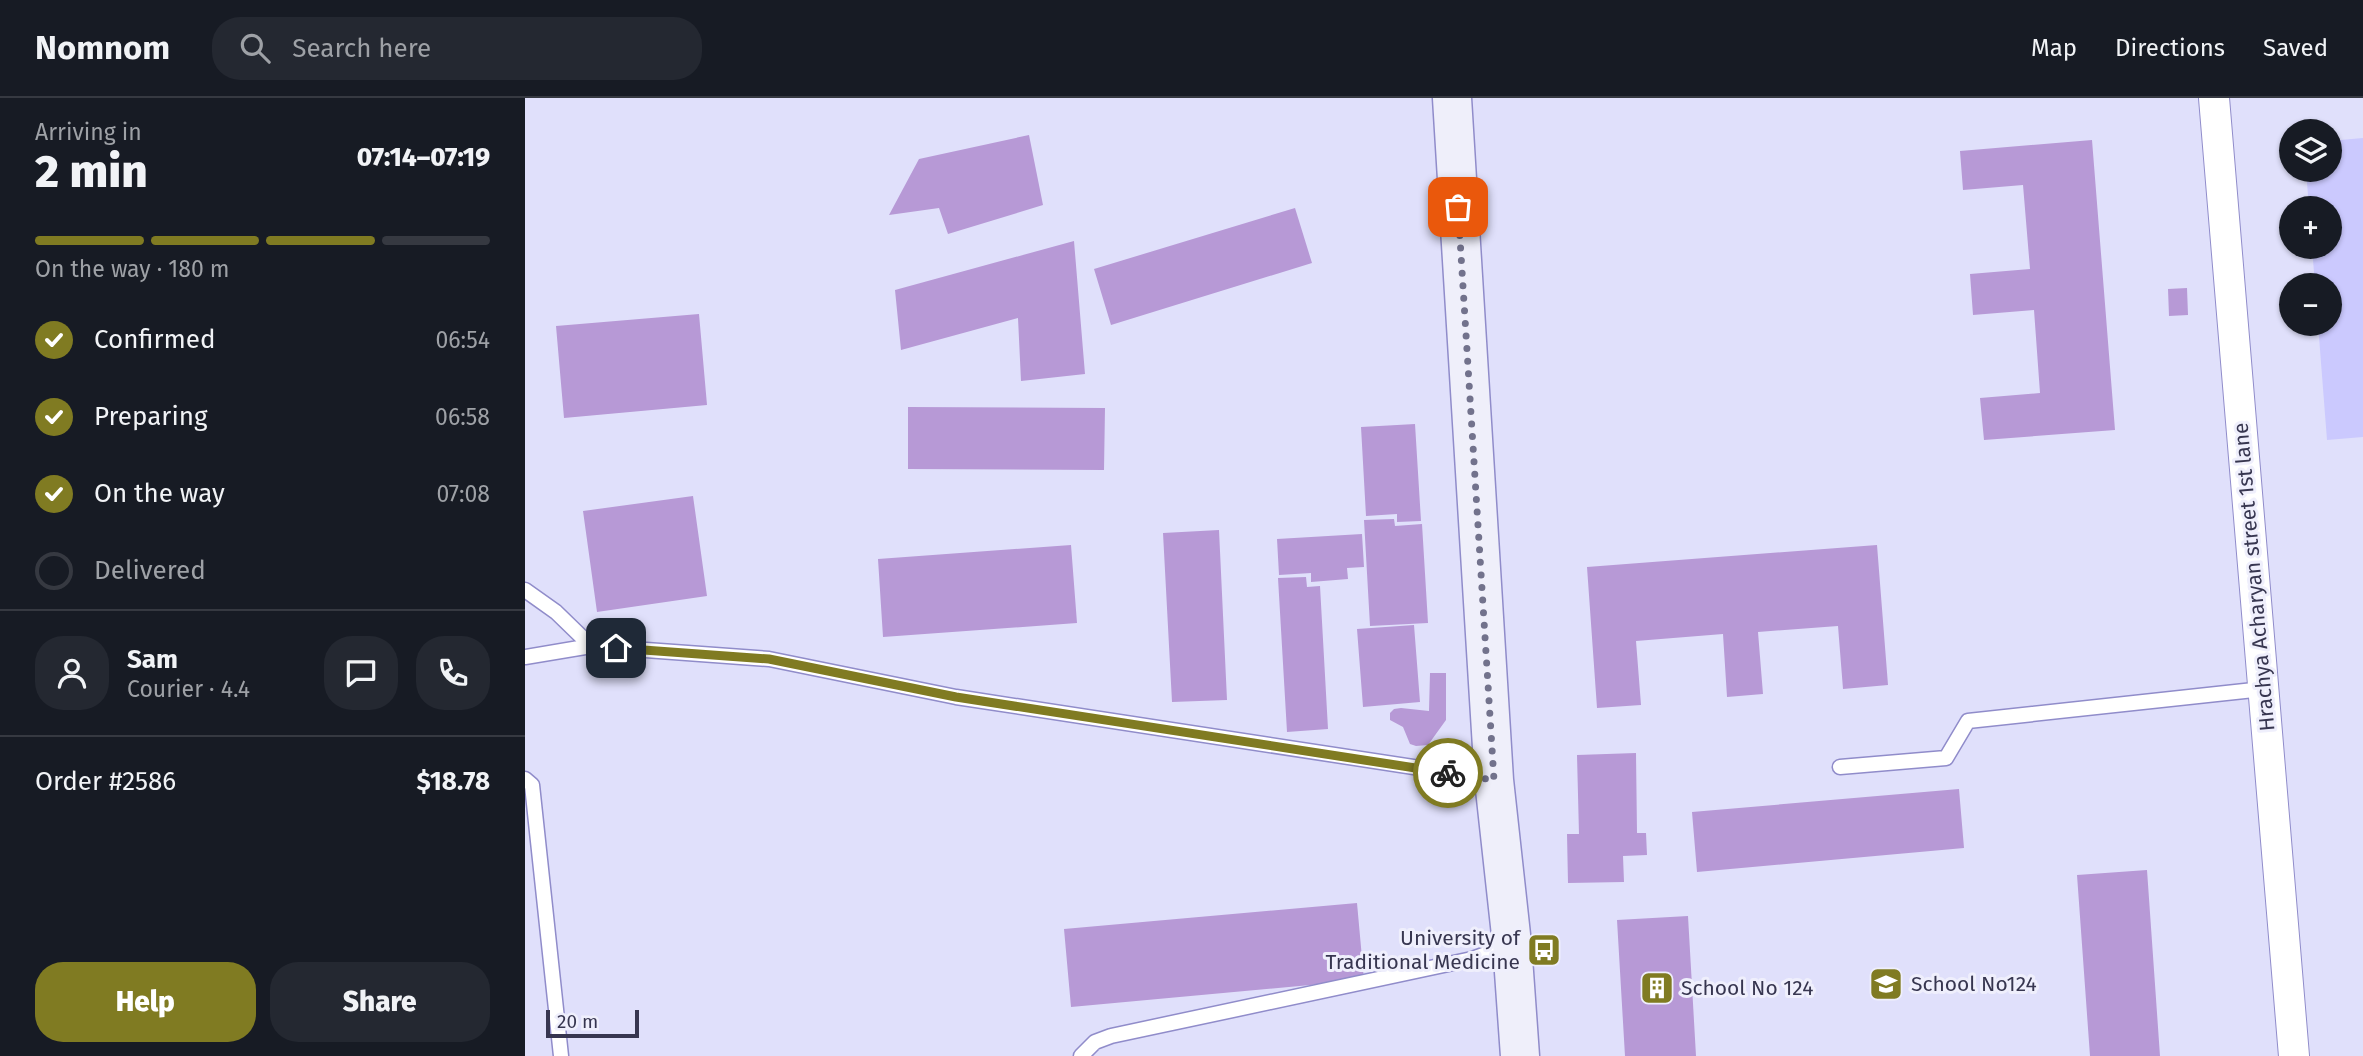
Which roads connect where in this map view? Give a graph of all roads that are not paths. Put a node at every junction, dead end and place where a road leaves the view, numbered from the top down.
1 (1452, 98) edge
2 (2214, 98) edge
3 (525, 590) edge
4 (591, 646) junction
5 (525, 657) edge
6 (2263, 689) junction
7 (1840, 767) dead end
8 (525, 779) edge
9 (1494, 780) junction
10 (1512, 944) junction
11 (561, 1056) edge
12 (1081, 1056) edge
13 (1520, 1056) edge
14 (2294, 1056) edge

1 - 9 main road
2 - 6 street, Hrachya Acharyan street 1st lane
3 - 4 lane
4 - 5 lane
4 - 9 lane
6 - 7 lane
6 - 14 street, Hrachya Acharyan street 1st lane
8 - 11 lane
9 - 10 main road
10 - 12 lane
10 - 13 main road

